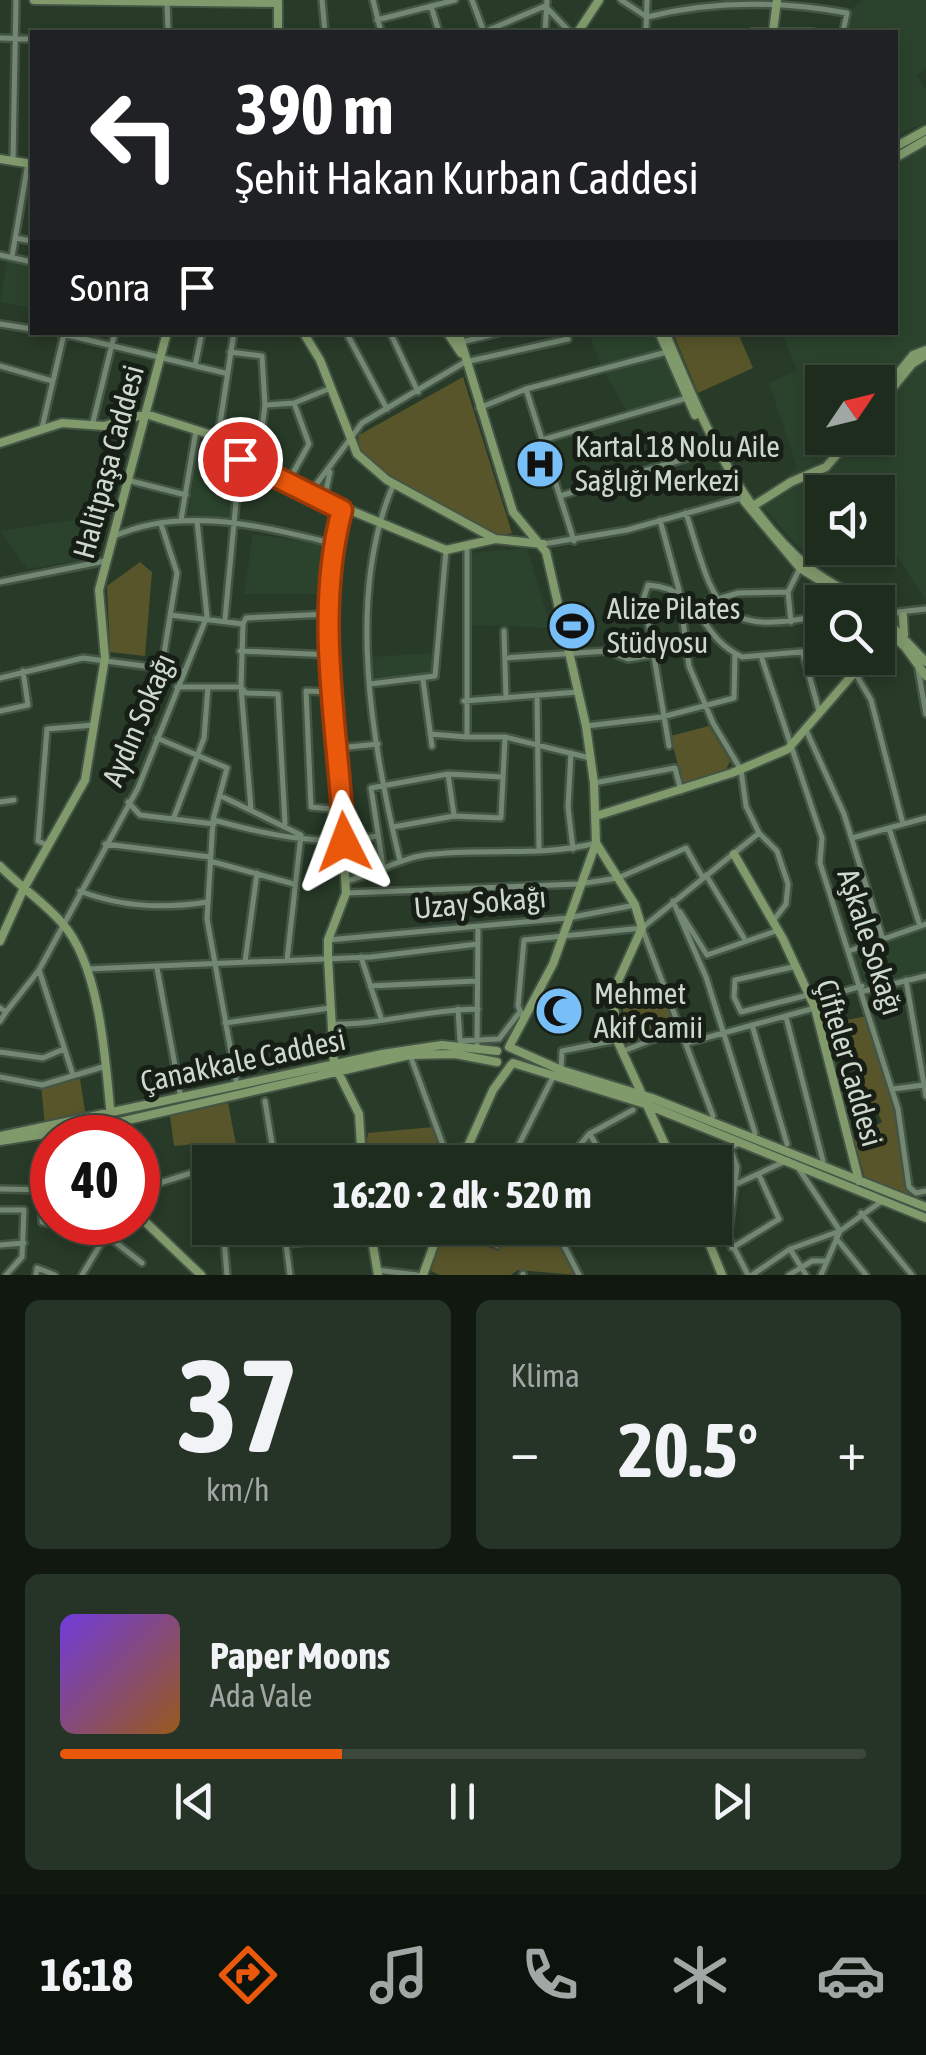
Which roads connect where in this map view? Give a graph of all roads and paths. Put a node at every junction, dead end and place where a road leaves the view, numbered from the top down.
1 (16, 0) edge
2 (34, 0) edge
3 (52, 0) edge
4 (120, 0) edge
5 (322, 0) edge
6 (373, 0) edge
7 (455, 0) edge
8 (472, 0) edge
9 (599, 0) edge
10 (621, 0) edge
11 (647, 0) edge
12 (750, 0) edge
13 (168, 1) edge
14 (227, 2) edge
15 (278, 2) edge
16 (776, 2) edge
17 (546, 3) edge
18 (818, 3) edge
19 (431, 6) junction
20 (647, 17) junction
21 (378, 20) junction
22 (168, 30) edge
23 (278, 30) edge
24 (326, 30) edge
25 (380, 30) edge
26 (438, 30) edge
27 (483, 30) edge
28 (488, 30) edge
29 (545, 30) edge
30 (568, 30) edge
31 (579, 30) edge
32 (646, 30) edge
33 (774, 30) edge
34 (843, 30) edge
35 (0, 38) edge
36 (16, 38) junction
37 (30, 39) edge
38 (926, 130) edge
39 (926, 140) edge
40 (898, 145) edge
41 (898, 156) edge
42 (0, 159) edge
43 (13, 161) junction
44 (30, 163) edge
45 (15, 238) junction
46 (30, 242) edge
47 (0, 255) edge
48 (12, 257) junction
49 (30, 262) edge
50 (0, 324) edge
51 (30, 329) edge
52 (63, 335) edge
53 (71, 335) edge
54 (114, 335) edge
55 (166, 335) edge
56 (201, 335) edge
57 (233, 335) edge
58 (304, 335) edge
59 (348, 335) edge
60 (391, 335) edge
61 (449, 335) edge
62 (663, 335) edge
63 (460, 337) edge
64 (568, 338) dead end
65 (112, 346) junction
66 (670, 351) junction
67 (230, 352) junction
68 (926, 353) edge
69 (160, 358) junction
70 (465, 362) junction
71 (0, 366) edge
72 (195, 366) junction
73 (225, 373) junction
74 (895, 376) edge
75 (52, 380) junction
76 (895, 385) edge
77 (331, 388) junction
78 (526, 389) junction
79 (418, 392) junction
80 (690, 397) junction
81 (294, 402) junction
82 (265, 405) junction
83 (479, 408) junction
84 (386, 409) junction
85 (146, 414) junction
86 (92, 426) junction
87 (42, 428) junction
88 (196, 431) junction
89 (218, 437) junction
90 (348, 438) junction
91 (542, 440) junction
92 (0, 443) edge
93 (711, 451) junction
94 (831, 455) edge
95 (834, 455) edge
96 (240, 459) junction
97 (256, 468) junction
98 (824, 468) junction
99 (331, 469) junction
100 (814, 473) joint
101 (827, 475) edge
102 (127, 480) junction
103 (394, 483) junction
104 (287, 484) junction
105 (308, 494) junction
106 (186, 496) junction
107 (560, 496) junction
108 (324, 500) junction
109 (748, 504) junction
110 (342, 510) junction
111 (686, 512) junction
112 (181, 520) junction
113 (660, 520) junction
114 (197, 522) junction
115 (234, 522) junction
116 (160, 524) junction
117 (376, 524) junction
118 (110, 538) junction
119 (495, 540) junction
120 (574, 541) junction
121 (332, 544) junction
122 (467, 544) junction
123 (544, 544) junction
124 (446, 550) junction
125 (105, 560) junction
126 (800, 568) junction
127 (0, 582) edge
128 (828, 585) edge
129 (838, 585) edge
130 (679, 590) junction
131 (788, 592) junction
132 (714, 598) junction
133 (695, 606) junction
134 (926, 609) edge
135 (170, 614) junction
136 (329, 614) junction
137 (905, 614) junction
138 (207, 616) junction
139 (225, 619) junction
140 (805, 619) edge
141 (895, 620) edge
142 (791, 622) junction
143 (243, 624) junction
144 (504, 631) dead end
145 (895, 631) edge
146 (895, 635) edge
147 (906, 639) junction
148 (240, 651) junction
149 (735, 653) junction
150 (803, 653) joint
151 (568, 654) junction
152 (654, 654) junction
153 (332, 655) junction
154 (104, 658) junction
155 (505, 658) junction
156 (762, 658) junction
157 (922, 664) edge
158 (162, 666) junction
159 (23, 671) junction
160 (182, 671) junction
161 (849, 675) edge
162 (863, 675) edge
163 (926, 676) edge
164 (0, 678) edge
165 (423, 680) junction
166 (370, 684) junction
167 (176, 687) junction
168 (208, 687) junction
169 (241, 687) junction
170 (330, 692) junction
171 (578, 692) junction
172 (537, 695) junction
173 (506, 698) junction
174 (464, 701) junction
175 (705, 706) junction
176 (0, 711) edge
177 (819, 711) junction
178 (926, 714) edge
179 (662, 717) junction
180 (94, 725) junction
181 (586, 726) junction
182 (806, 730) junction
183 (430, 734) junction
184 (505, 737) junction
185 (156, 738) junction
186 (466, 738) junction
187 (379, 744) junction
188 (793, 744) junction
189 (432, 746) dead end
190 (536, 746) junction
191 (669, 746) dead end
192 (336, 748) junction
193 (571, 753) junction
194 (198, 754) junction
195 (590, 758) junction
196 (741, 770) junction
197 (448, 774) junction
198 (503, 777) junction
199 (594, 783) junction
200 (387, 784) junction
201 (681, 790) junction
202 (221, 796) junction
203 (14, 800) dead end
204 (0, 802) edge
205 (128, 802) junction
206 (252, 809) junction
207 (342, 810) junction
208 (174, 816) junction
209 (454, 816) junction
210 (596, 816) junction
211 (926, 818) edge
212 (213, 822) junction
213 (285, 824) junction
214 (903, 824) junction
215 (393, 827) junction
216 (889, 828) junction
217 (759, 833) junction
218 (300, 835) junction
219 (376, 836) junction
220 (852, 838) junction
221 (344, 842) junction
222 (596, 843) junction
223 (104, 844) junction
224 (51, 847) junction
225 (574, 849) junction
226 (540, 852) junction
227 (734, 854) junction
228 (210, 859) junction
229 (400, 861) junction
230 (0, 866) edge
231 (384, 867) junction
232 (257, 873) junction
233 (704, 876) junction
234 (370, 877) junction
235 (618, 878) junction
236 (346, 882) junction
237 (294, 884) junction
238 (579, 884) junction
239 (23, 890) junction
240 (80, 891) junction
241 (372, 891) junction
242 (346, 893) junction
243 (207, 902) junction
244 (673, 902) junction
245 (635, 905) junction
246 (568, 918) junction
247 (62, 922) junction
248 (923, 925) edge
249 (478, 926) junction
250 (776, 926) junction
251 (642, 928) junction
252 (562, 937) junction
253 (744, 938) junction
254 (328, 940) junction
255 (882, 940) junction
256 (0, 942) edge
257 (478, 944) junction
258 (850, 951) junction
259 (361, 957) junction
260 (328, 958) junction
261 (286, 960) junction
262 (245, 962) junction
263 (214, 964) junction
264 (157, 966) junction
265 (797, 966) junction
266 (86, 969) junction
267 (39, 970) junction
268 (926, 976) edge
269 (906, 980) junction
270 (477, 981) junction
271 (370, 986) junction
272 (668, 988) junction
273 (862, 988) junction
274 (614, 993) junction
275 (811, 1001) junction
276 (330, 1008) junction
277 (458, 1009) junction
278 (478, 1009) junction
279 (3, 1010) edge
280 (522, 1016) junction
281 (786, 1017) junction
282 (381, 1018) junction
283 (0, 1021) edge
284 (225, 1023) junction
285 (332, 1024) junction
286 (752, 1026) junction
287 (682, 1028) junction
288 (723, 1033) junction
289 (617, 1040) junction
290 (687, 1043) junction
291 (477, 1044) junction
292 (64, 1049) junction
293 (511, 1049) junction
294 (497, 1051) junction
295 (0, 1052) edge
296 (621, 1052) junction
297 (410, 1055) junction
298 (497, 1062) junction
299 (512, 1064) junction
300 (106, 1066) junction
301 (334, 1068) junction
302 (562, 1070) junction
303 (73, 1075) junction
304 (0, 1077) edge
305 (552, 1077) junction
306 (924, 1085) edge
307 (237, 1086) junction
308 (892, 1089) junction
309 (493, 1090) junction
310 (926, 1096) edge
311 (182, 1098) junction
312 (264, 1100) dead end
313 (639, 1102) junction
314 (660, 1110) junction
315 (110, 1115) edge
316 (124, 1115) edge
317 (128, 1115) edge
318 (713, 1116) dead end
319 (652, 1117) junction
320 (755, 1133) dead end
321 (30, 1134) edge
322 (589, 1134) junction
323 (0, 1139) edge
324 (743, 1142) junction
325 (787, 1144) dead end
326 (272, 1145) edge
327 (361, 1145) edge
328 (443, 1145) edge
329 (467, 1145) edge
330 (518, 1145) edge
331 (580, 1145) edge
332 (595, 1145) edge
333 (664, 1145) edge
334 (665, 1145) edge
335 (732, 1147) edge
336 (732, 1154) edge
337 (823, 1161) dead end
338 (791, 1162) junction
339 (192, 1174) edge
340 (759, 1175) junction
341 (859, 1181) junction
342 (160, 1183) edge
343 (732, 1186) joint
344 (0, 1189) edge
345 (30, 1190) edge
346 (926, 1191) edge
347 (916, 1193) junction
348 (882, 1201) junction
349 (922, 1205) edge
350 (0, 1210) edge
351 (861, 1213) junction
352 (926, 1218) edge
353 (838, 1234) junction
354 (160, 1236) edge
355 (24, 1243) junction
356 (0, 1245) edge
357 (100, 1245) edge
358 (118, 1245) edge
359 (223, 1245) edge
360 (286, 1245) edge
361 (372, 1245) edge
362 (434, 1245) edge
363 (564, 1245) edge
364 (710, 1245) edge
365 (731, 1245) edge
366 (732, 1248) junction
367 (790, 1249) junction
368 (826, 1261) junction
369 (142, 1263) dead end
370 (802, 1268) junction
371 (377, 1272) edge
372 (6, 1275) edge
373 (36, 1275) edge
374 (55, 1275) edge
375 (82, 1275) edge
376 (202, 1275) edge
377 (226, 1275) edge
378 (290, 1275) edge
379 (420, 1275) edge
380 (579, 1275) edge
381 (721, 1275) edge
382 (750, 1275) edge
383 (789, 1275) edge
384 (806, 1275) edge
385 (822, 1275) edge
386 (866, 1275) edge
387 (912, 1275) edge

1 - 36 street
2 - 3 street
3 - 4 street
4 - 13 street
5 - 24 street
6 - 21 street
7 - 19 street
8 - 27 street
9 - 31 street
10 - 20 street
11 - 20 street
12 - 16 street
12 - 20 street
13 - 14 street
13 - 22 street
14 - 15 street
15 - 23 street
16 - 18 street
16 - 33 street
17 - 28 street
17 - 29 street
17 - 30 street
18 - 34 street
19 - 21 street
19 - 26 street
20 - 32 street
21 - 25 street
35 - 36 street
36 - 37 street
36 - 43 street
38 - 40 street
39 - 41 street
42 - 43 street
43 - 44 street
44 - 45 street
45 - 46 street
45 - 48 street
47 - 48 street
48 - 49 street
50 - 51 street
52 - 75 street
53 - 65 street
54 - 65 street
55 - 69 street, Halitpaşa Caddesi
56 - 72 street
57 - 67 street
58 - 77 street
59 - 84 street
60 - 79 street
61 - 70 street
62 - 66 street
63 - 70 street
64 - 70 street
65 - 69 street
65 - 86 street
66 - 78 street
66 - 80 street
67 - 73 street
67 - 82 street
68 - 74 street
68 - 76 street
69 - 72 street
69 - 85 street, Halitpaşa Caddesi
70 - 79 street
70 - 83 street
71 - 75 street
72 - 73 street
73 - 89 street
75 - 87 street
77 - 81 street
77 - 90 street
78 - 83 street
78 - 91 street
79 - 84 street
80 - 91 street
80 - 93 street
80 - 109 street
81 - 82 street
81 - 104 street
82 - 97 street
83 - 123 street
84 - 90 street
85 - 86 street
85 - 88 street
85 - 102 street, Halitpaşa Caddesi
86 - 87 street
87 - 92 street
88 - 89 street
88 - 106 street
89 - 96 street
90 - 99 street
90 - 103 street
91 - 107 street
93 - 107 street
93 - 109 street
94 - 109 street
95 - 98 street
96 - 97 street
96 - 115 street
97 - 104 street
98 - 100 street
98 - 101 street
99 - 105 street
99 - 108 street
100 - 109 street
102 - 106 street
102 - 118 street, Halitpaşa Caddesi
103 - 117 street
103 - 119 street
104 - 105 street
105 - 108 street
106 - 112 street
107 - 120 street
108 - 110 street
109 - 111 street
109 - 126 street
109 - 129 street
110 - 117 street
110 - 121 street
111 - 113 street
111 - 132 street
112 - 114 street
112 - 116 street
113 - 120 street
113 - 130 street
114 - 115 street
114 - 138 street
115 - 121 street
115 - 139 street
116 - 118 street
116 - 135 street
117 - 124 street
117 - 166 street
118 - 125 street, Halitpaşa Caddesi
119 - 122 street
119 - 123 street
120 - 123 street
121 - 136 street
122 - 124 street
122 - 174 street
123 - 151 street
124 - 165 street
125 - 127 street
125 - 154 street, Halitpaşa Caddesi
126 - 128 street
126 - 131 street
130 - 133 street
130 - 152 street
130 - 175 street
131 - 132 street
131 - 142 street
132 - 133 street
132 - 142 street
133 - 149 street
134 - 137 street
135 - 138 street
135 - 158 street
136 - 143 street
136 - 153 street
137 - 141 street
137 - 147 street
138 - 139 street
138 - 160 street, Aydın Sokağı
139 - 143 street
140 - 142 street
143 - 148 street
144 - 155 street
145 - 147 street
146 - 157 street
147 - 157 street
148 - 153 street
148 - 169 street
149 - 156 street
149 - 175 street
150 - 156 street
150 - 177 street
151 - 152 street
151 - 155 street
151 - 171 street
152 - 179 street
153 - 170 street
154 - 158 street
154 - 159 street
154 - 180 street, Halitpaşa Caddesi
155 - 173 street
156 - 188 street, Aşkale Sokağı
157 - 163 street
157 - 178 street
158 - 160 street
159 - 164 street
159 - 176 street
160 - 167 street, Aydın Sokağı
161 - 177 street
162 - 214 street
165 - 166 street
165 - 183 street
166 - 187 street
167 - 168 street
167 - 185 street, Aydın Sokağı
168 - 169 street
168 - 194 street
169 - 206 street
169 - 213 street
170 - 192 street
170 - 207 street
171 - 172 street
171 - 181 street
172 - 173 street
172 - 190 street
173 - 174 street
174 - 186 street
175 - 179 street
175 - 196 street
177 - 182 street
179 - 181 street
179 - 191 street
180 - 224 street, Halitpaşa Caddesi
180 - 224 street
181 - 195 street
182 - 188 street
182 - 220 street
183 - 186 street
183 - 189 street
184 - 186 street
184 - 190 street
184 - 198 street
185 - 194 street
185 - 205 street, Aydın Sokağı
187 - 192 street
187 - 200 street
188 - 196 street
188 - 258 street, Aşkale Sokağı
190 - 193 street
190 - 226 street
192 - 207 street
193 - 195 street
193 - 225 street
194 - 202 street
194 - 208 street
195 - 199 street
196 - 201 street
196 - 217 street
197 - 198 street
197 - 200 street
197 - 209 street
198 - 209 street
199 - 201 street
199 - 210 street
200 - 215 street
200 - 219 street
201 - 210 street
202 - 206 street
202 - 212 street
203 - 204 street
205 - 208 street
205 - 223 street, Aydın Sokağı
206 - 213 street
207 - 221 street
208 - 212 street
209 - 215 street
210 - 222 street
211 - 214 street
212 - 218 street
212 - 228 street
213 - 218 street
214 - 216 street
215 - 229 street
216 - 220 street
216 - 248 street
217 - 227 street
217 - 250 street
218 - 221 street
218 - 237 street
219 - 221 street
219 - 231 street
220 - 255 street
221 - 236 street
222 - 225 street
222 - 235 street
222 - 238 street
223 - 228 street
223 - 240 street, Aydın Sokağı
224 - 239 street, Halitpaşa Caddesi
225 - 226 street
226 - 229 street
227 - 233 street
227 - 250 street, Çifteler Caddesi
228 - 232 street
228 - 243 street
229 - 231 street
230 - 239 street
231 - 234 street
232 - 237 street
232 - 262 street
233 - 235 street
233 - 244 street
233 - 253 street
234 - 236 street
234 - 241 street
235 - 238 street
235 - 245 street
236 - 242 street
237 - 261 street
238 - 241 street
238 - 246 street
239 - 247 street
239 - 256 street, Halitpaşa Caddesi
240 - 243 street
240 - 247 street, Aydın Sokağı
241 - 242 street
242 - 254 street
243 - 263 street
244 - 251 street
244 - 253 street
244 - 288 street
245 - 246 street, Uzay Sokağı
245 - 251 street
246 - 249 street, Uzay Sokağı
246 - 252 street
247 - 266 street
247 - 267 street, Aydın Sokağı
248 - 255 street
249 - 254 street, Uzay Sokağı
249 - 257 street
250 - 253 street
250 - 265 street, Çifteler Caddesi
251 - 252 street
251 - 272 street
251 - 274 street
252 - 280 street
252 - 280 street
254 - 260 street
255 - 258 street
257 - 259 street
257 - 270 street
258 - 273 street, Aşkale Sokağı
259 - 260 street
259 - 271 street
260 - 261 street
260 - 276 street
261 - 262 street
262 - 263 street
263 - 264 street
263 - 284 street
264 - 266 street
264 - 311 street
265 - 275 street, Çifteler Caddesi
265 - 275 street
266 - 300 street
267 - 279 street, Aydın Sokağı
267 - 292 street
268 - 269 street
269 - 273 street
269 - 306 street
270 - 271 street
270 - 278 street
271 - 282 street
272 - 274 street
272 - 287 street
273 - 275 street
273 - 308 street, Aşkale Sokağı
274 - 289 street
275 - 281 street
275 - 341 street, Çifteler Caddesi
276 - 284 street
276 - 285 street
277 - 278 street
277 - 282 street
277 - 291 street
278 - 291 street
279 - 283 street, Aydın Sokağı
280 - 291 street
280 - 293 street
281 - 286 street
281 - 337 street
282 - 285 street
284 - 307 street
285 - 301 street
286 - 288 street
286 - 325 street
287 - 290 street
287 - 296 street
288 - 290 street
288 - 320 street
289 - 296 street
289 - 302 street
290 - 318 street
291 - 294 street, Çanakkale Caddesi
291 - 301 street, Çanakkale Caddesi
292 - 295 street
292 - 303 street
293 - 294 street
293 - 299 street
293 - 302 street
294 - 298 street
296 - 313 street
297 - 298 street, Çanakkale Caddesi
297 - 301 street, Çanakkale Caddesi
297 - 328 street
298 - 299 street, Çanakkale Caddesi
298 - 309 street
299 - 305 street
299 - 309 street
300 - 303 street
300 - 315 street
301 - 307 street, Çanakkale Caddesi
301 - 317 street, Çanakkale Caddesi
301 - 327 street
302 - 313 street
303 - 304 street
305 - 313 street
305 - 330 street
306 - 308 street
306 - 310 street
307 - 311 street, Çanakkale Caddesi
308 - 347 street, Aşkale Sokağı
309 - 329 street
311 - 316 street, Çanakkale Caddesi
312 - 326 street
313 - 314 street
313 - 319 street
313 - 322 street
313 - 333 street
313 - 341 street
314 - 319 street
314 - 324 street
319 - 334 street
321 - 323 street, Çanakkale Caddesi
322 - 331 street
322 - 332 street
324 - 335 street
324 - 338 street
336 - 343 street
338 - 340 street
338 - 348 street
338 - 353 street
339 - 342 street
340 - 343 street
340 - 366 street
341 - 349 street
344 - 345 street
346 - 347 street
347 - 349 street
348 - 351 street
348 - 352 street
350 - 355 street
351 - 353 street
351 - 387 street
353 - 367 street
353 - 368 street
353 - 386 street
354 - 376 street
355 - 356 street
355 - 372 street
357 - 375 street
358 - 369 street
359 - 377 street
360 - 378 street
361 - 371 street
362 - 379 street
363 - 380 street
364 - 381 street
365 - 366 street
366 - 382 street
367 - 370 street
367 - 382 street
368 - 370 street
368 - 385 street
370 - 383 street
370 - 384 street
371 - 379 street
373 - 374 street

